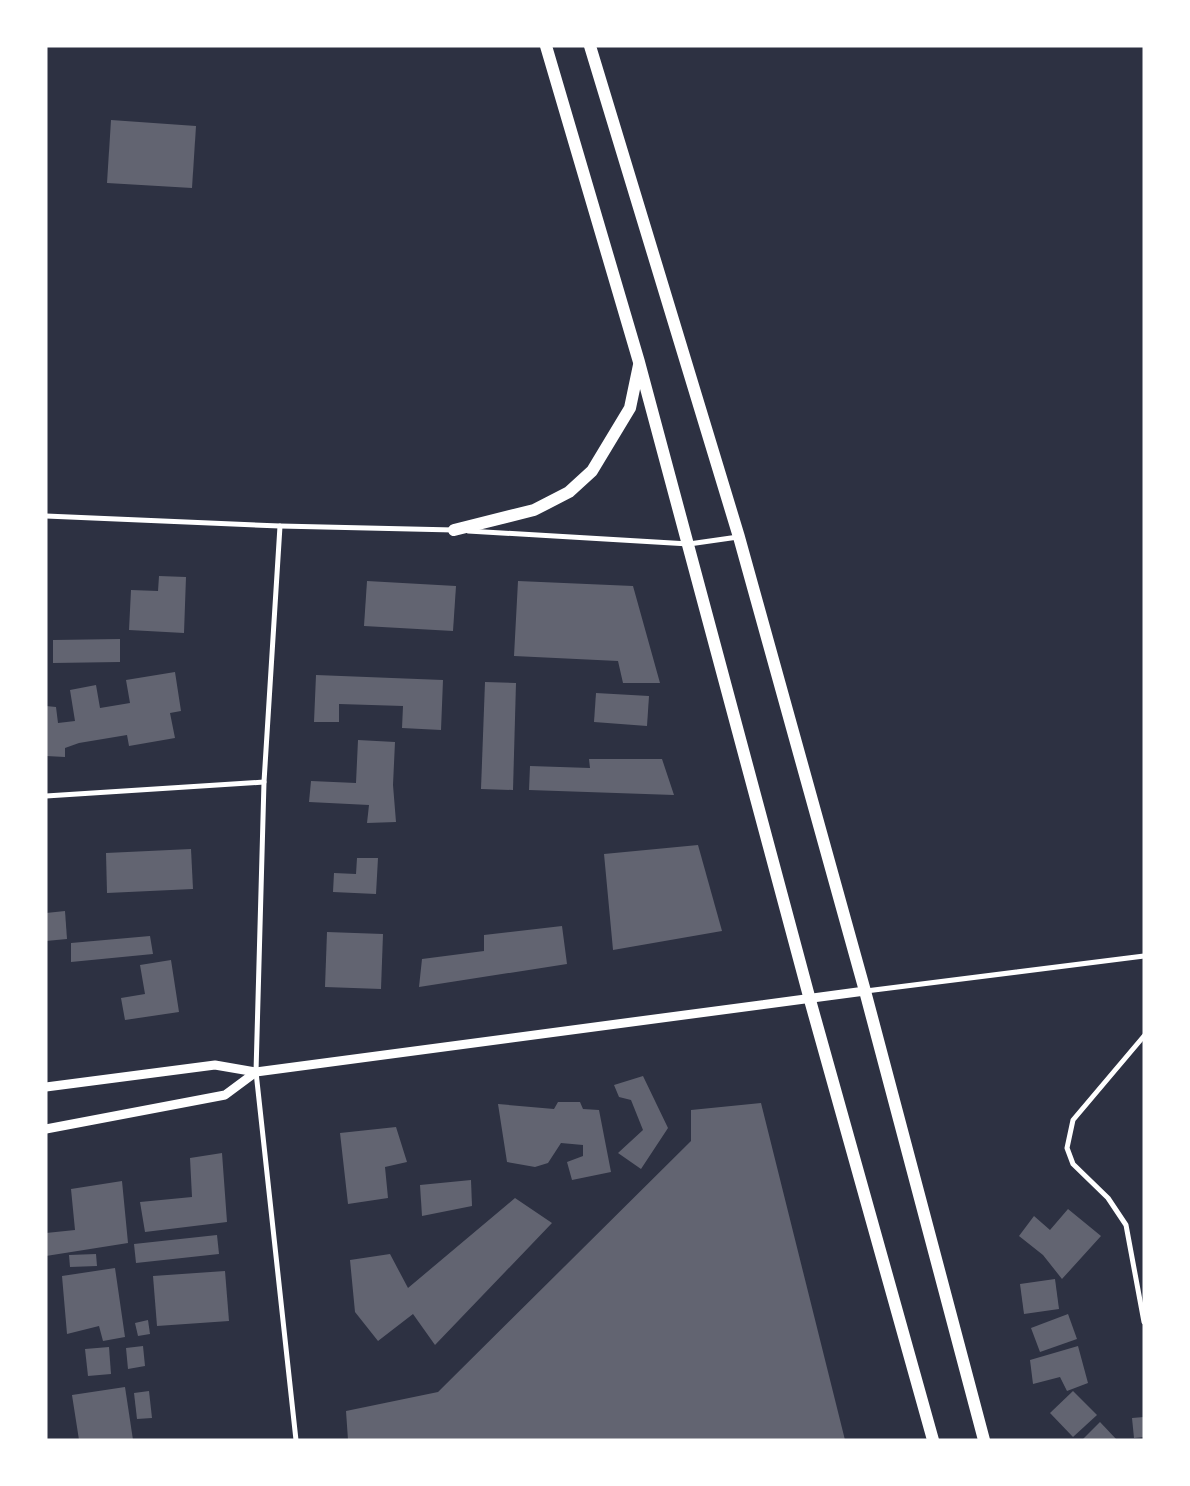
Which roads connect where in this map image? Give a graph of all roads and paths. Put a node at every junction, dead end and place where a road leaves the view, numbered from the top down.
1 (546, 46) edge
2 (590, 46) edge
3 (639, 362) junction
4 (46, 516) edge
5 (280, 526) junction
6 (454, 530) junction
7 (739, 537) junction
8 (689, 544) junction
9 (264, 782) junction
10 (46, 796) edge
11 (1144, 956) edge
12 (865, 991) junction
13 (810, 1000) junction
14 (1144, 1036) edge
15 (256, 1072) junction
16 (46, 1087) edge
17 (46, 1129) edge
18 (1144, 1322) edge
19 (984, 1438) edge
20 (296, 1440) edge
21 (934, 1440) edge

1 - 3 main road
2 - 7 main road
3 - 6 main road
3 - 8 main road
4 - 5 street
5 - 6 street
5 - 9 street
6 - 8 street
7 - 8 street
7 - 12 main road
8 - 13 main road
9 - 10 street
9 - 15 street
11 - 12 street
12 - 13 street
12 - 19 main road
13 - 15 street
13 - 21 main road
14 - 18 street
15 - 16 street
15 - 17 street
15 - 20 street

